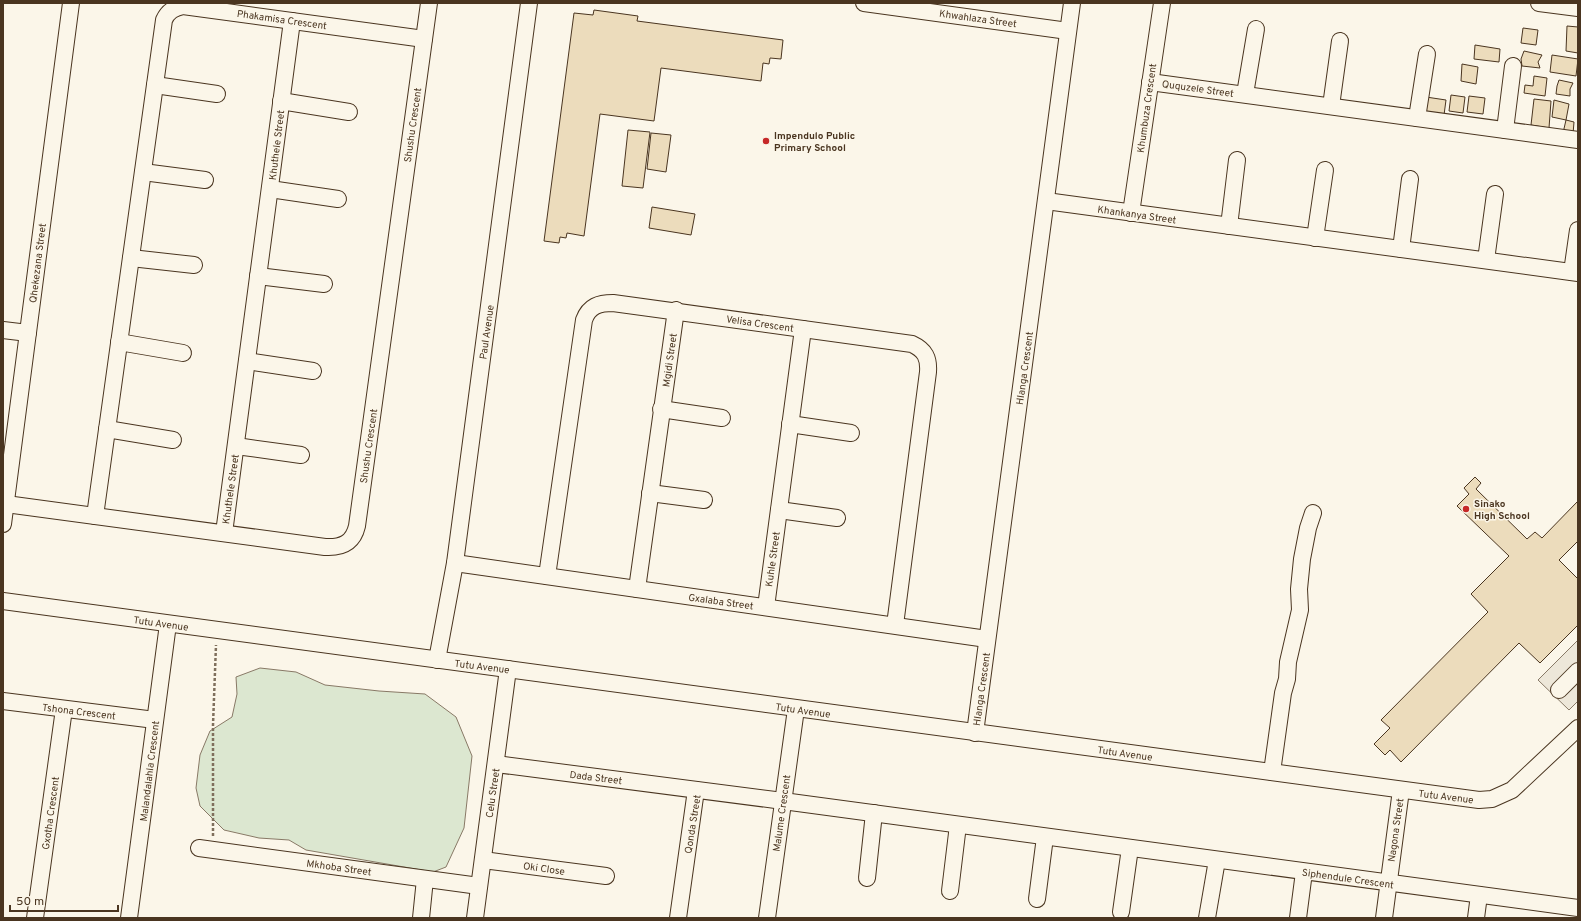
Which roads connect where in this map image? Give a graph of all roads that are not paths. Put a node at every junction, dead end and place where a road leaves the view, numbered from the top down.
1 (72, 3) edge
2 (429, 3) edge
3 (529, 3) edge
4 (864, 3) edge
5 (1072, 3) edge
6 (1162, 3) edge
7 (1539, 3) edge
8 (881, 4) edge
9 (1578, 8) edge
10 (292, 21) junction
11 (1256, 29) dead end
12 (1068, 31) junction
13 (424, 39) junction
14 (1340, 41) dead end
15 (1426, 54) dead end
16 (1513, 66) dead end
17 (1150, 82) junction
18 (155, 85) junction
19 (217, 94) dead end
20 (1245, 94) junction
21 (281, 101) junction
22 (1331, 106) junction
23 (349, 112) dead end
24 (1417, 118) junction
25 (1505, 130) junction
26 (1578, 140) edge
27 (1237, 160) dead end
28 (1325, 170) dead end
29 (143, 172) junction
30 (1410, 179) dead end
31 (205, 180) dead end
32 (270, 189) junction
33 (1495, 194) dead end
34 (338, 199) dead end
35 (1046, 201) junction
36 (1131, 213) junction
37 (1229, 226) junction
38 (1578, 230) edge
39 (1315, 238) junction
40 (1401, 249) junction
41 (131, 258) junction
42 (1486, 260) junction
43 (194, 265) dead end
44 (1575, 272) edge
45 (258, 276) junction
46 (324, 284) dead end
47 (676, 310) junction
48 (803, 329) junction
49 (3, 330) edge
50 (28, 333) junction
51 (119, 342) junction
52 (183, 352) dead end
53 (247, 360) junction
54 (313, 371) dead end
55 (662, 409) junction
56 (722, 418) dead end
57 (790, 424) junction
58 (107, 429) junction
59 (851, 433) dead end
60 (173, 440) dead end
61 (236, 446) junction
62 (301, 455) dead end
63 (650, 493) junction
64 (704, 500) dead end
65 (6, 504) junction
66 (779, 510) junction
67 (1313, 514) dead end
68 (95, 516) junction
69 (837, 518) dead end
70 (3, 524) edge
71 (224, 533) junction
72 (455, 563) junction
73 (547, 576) junction
74 (637, 589) junction
75 (3, 601) edge
76 (766, 607) junction
77 (168, 624) junction
78 (894, 625) junction
79 (987, 639) junction
80 (437, 660) junction
81 (508, 669) junction
82 (1578, 671) edge
83 (1559, 690) dead end
84 (3, 701) edge
85 (64, 709) junction
86 (796, 709) junction
87 (155, 720) junction
88 (1578, 728) edge
89 (975, 733) junction
90 (496, 764) junction
91 (1272, 772) junction
92 (696, 790) junction
93 (1401, 790) junction
94 (783, 801) junction
95 (874, 813) junction
96 (958, 825) junction
97 (1046, 837) junction
98 (1130, 848) junction
99 (206, 849) road end
100 (483, 860) junction
101 (1217, 860) junction
102 (1304, 872) junction
103 (606, 876) dead end
104 (866, 878) dead end
105 (425, 879) junction
106 (1388, 883) junction
107 (480, 886) junction
108 (950, 891) dead end
109 (1479, 895) junction
110 (1037, 899) dead end
111 (1568, 911) edge
112 (1121, 912) dead end
113 (35, 918) edge
114 (129, 918) edge
115 (421, 918) edge
116 (475, 918) edge
117 (678, 918) edge
118 (767, 918) edge
119 (1207, 918) edge
120 (1298, 918) edge
121 (1384, 918) edge
122 (1476, 918) edge

1 - 50 street, Qhekezana Street
2 - 13 street, Shushu Crescent
3 - 72 street, Paul Avenue
4 - 8 street, Khwahlaza Street
5 - 12 street, Hlanga Crescent
6 - 17 street, Khumbuza Crescent
7 - 9 street
8 - 12 street, Khwahlaza Street
10 - 13 street, Phakamisa Crescent
10 - 18 street, Phakamisa Crescent
10 - 21 street, Khuthele Street
11 - 20 street, Ququzele Street
12 - 35 street, Hlanga Crescent
13 - 71 street, Shushu Crescent
14 - 22 street
15 - 24 street
16 - 25 street
17 - 20 street, Ququzele Street
17 - 36 street, Khumbuza Crescent
18 - 19 street
18 - 29 street, Phakamisa Crescent
20 - 22 street, Ququzele Street
21 - 23 street, Khuthele Street
21 - 32 street, Khuthele Street
22 - 24 street, Ququzele Street
24 - 25 street, Ququzele Street
25 - 26 street, Ququzele Street
27 - 37 street
28 - 39 street
29 - 31 street
29 - 41 street, Phakamisa Crescent
30 - 40 street
32 - 34 street, Khuthele Street
32 - 45 street, Khuthele Street
33 - 42 street
35 - 36 street, Khankanya Street
35 - 79 street, Hlanga Crescent
36 - 37 street, Khankanya Street
37 - 39 street, Khankanya Street
38 - 44 street, Khankanya Street
39 - 40 street, Khankanya Street
40 - 42 street, Khankanya Street
41 - 43 street
41 - 51 street, Phakamisa Crescent
42 - 44 street, Khankanya Street
45 - 46 street
45 - 53 street, Khuthele Street
47 - 48 street, Velisa Crescent
47 - 55 street, Mgidi Street
47 - 73 street, Velisa Crescent
48 - 57 street, Kuhle Street
48 - 78 street, Velisa Crescent
49 - 50 street
50 - 65 street, Qhekezana Street
51 - 52 street
51 - 58 street, Phakamisa Crescent
53 - 54 street
53 - 61 street, Khuthele Street
55 - 56 street
55 - 63 street, Mgidi Street
57 - 59 street
57 - 66 street, Kuhle Street
58 - 60 street
58 - 68 street, Phakamisa Crescent
61 - 62 street, Khuthele Street
61 - 71 street, Khuthele Street
63 - 64 street
63 - 74 street, Mgidi Street
65 - 68 street, Shushu Crescent
65 - 70 street, Qhekezana Street
66 - 69 street
66 - 76 street, Kuhle Street
67 - 91 street
68 - 71 street, Shushu Crescent
72 - 73 street, Gxalaba Street
72 - 80 street, Paul Avenue
73 - 74 street, Gxalaba Street
74 - 76 street, Gxalaba Street
75 - 77 street, Tutu Avenue
76 - 78 street, Gxalaba Street
77 - 80 street, Tutu Avenue
77 - 87 street, Malandalahla Crescent
78 - 79 street, Gxalaba Street
79 - 89 street, Hlanga Crescent
80 - 81 street, Tutu Avenue
81 - 86 street, Tutu Avenue
81 - 90 street, Celu Street
82 - 83 street
84 - 85 street, Tshona Crescent
85 - 87 street, Tshona Crescent
85 - 113 street, Gxotha Crescent
86 - 89 street, Tutu Avenue
86 - 94 street, Malume Crescent
87 - 114 street, Malandalahla Crescent
88 - 93 street, Tutu Avenue
89 - 91 street, Tutu Avenue
90 - 92 street, Dada Street
90 - 100 street, Celu Street
91 - 93 street, Tutu Avenue
92 - 94 street, Qonda Street
92 - 117 street, Qonda Street
93 - 106 street, Nagona Street
94 - 95 street, Siphendule Crescent
94 - 118 street, Malume Crescent
95 - 96 street, Siphendule Crescent
95 - 104 street
96 - 97 street, Siphendule Crescent
96 - 108 street
97 - 98 street, Siphendule Crescent
97 - 110 street
98 - 101 street, Siphendule Crescent
98 - 112 street
99 - 105 street, Mkhoba Street
100 - 103 street, Oki Close
100 - 107 street, Celu Street
101 - 102 street, Siphendule Crescent
101 - 119 street
102 - 106 street, Siphendule Crescent
102 - 120 street
105 - 107 street, Mkhoba Street
105 - 115 street
106 - 109 street, Siphendule Crescent
106 - 121 street, Nagona Street
107 - 116 street, Celu Street
109 - 111 street, Siphendule Crescent
109 - 122 street

